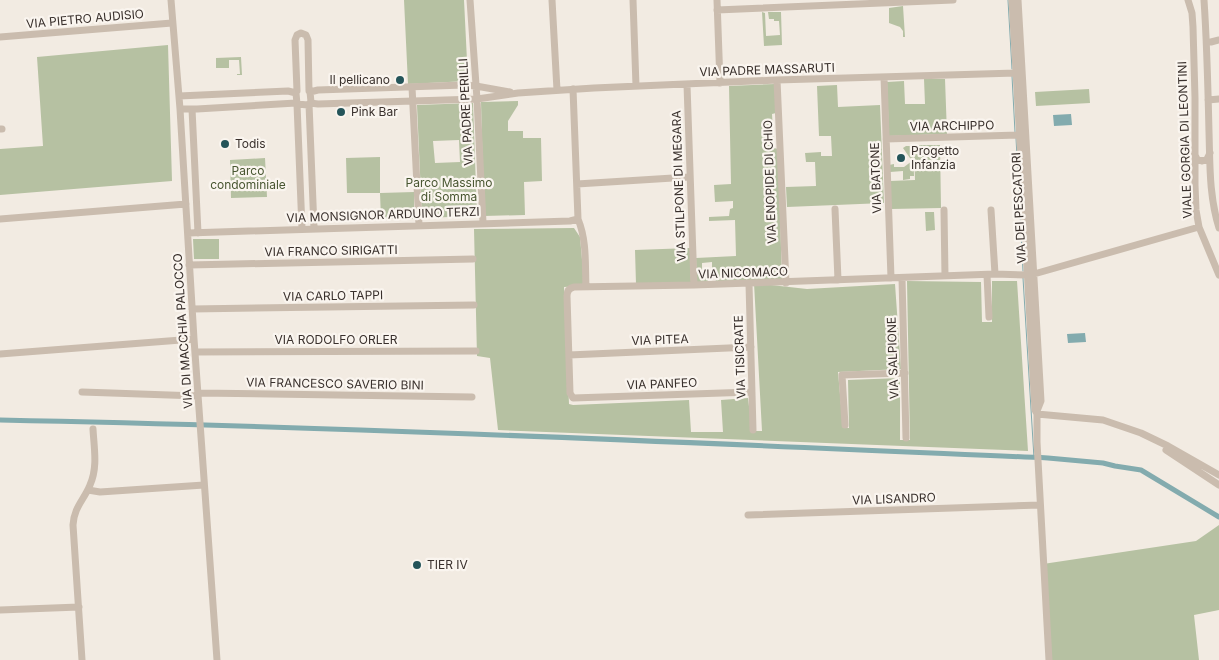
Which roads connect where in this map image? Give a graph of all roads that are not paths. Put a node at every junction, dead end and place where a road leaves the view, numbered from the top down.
1 (171, 0) edge
2 (470, 0) edge
3 (552, 0) edge
4 (633, 0) edge
5 (717, 0) edge
6 (953, 0) edge
7 (1012, 0) edge
8 (1018, 0) edge
9 (1188, 0) edge
10 (1204, 0) edge
11 (717, 10) junction
12 (172, 22) junction
13 (0, 37) edge
14 (1219, 40) edge
15 (1211, 42) dead end
16 (1013, 73) junction
17 (884, 77) junction
18 (777, 80) junction
19 (720, 83) junction
20 (687, 85) junction
21 (476, 86) junction
22 (636, 86) junction
23 (412, 87) junction
24 (573, 89) junction
25 (557, 90) junction
26 (303, 91) junction
27 (518, 93) junction
28 (195, 95) junction
29 (179, 96) junction
30 (477, 99) junction
31 (1219, 99) edge
32 (1208, 100) junction
33 (412, 101) junction
34 (303, 103) junction
35 (180, 109) junction
36 (194, 109) junction
37 (1017, 135) junction
38 (886, 139) junction
39 (1194, 152) junction
40 (1210, 153) junction
41 (1210, 171) junction
42 (1195, 172) junction
43 (690, 177) junction
44 (577, 184) junction
45 (186, 204) junction
46 (835, 209) dead end
47 (944, 210) dead end
48 (991, 210) dead end
49 (0, 219) edge
50 (578, 219) junction
51 (1218, 222) edge
52 (482, 223) junction
53 (418, 225) junction
54 (314, 228) junction
55 (1200, 228) junction
56 (302, 229) junction
57 (188, 233) junction
58 (198, 233) junction
59 (473, 259) dead end
60 (190, 265) junction
61 (1027, 274) junction
62 (991, 275) junction
63 (945, 276) junction
64 (1219, 276) edge
65 (891, 278) junction
66 (902, 278) junction
67 (838, 280) junction
68 (786, 283) junction
69 (749, 284) junction
70 (694, 286) junction
71 (586, 287) junction
72 (474, 305) dead end
73 (192, 309) junction
74 (989, 317) dead end
75 (194, 339) junction
76 (751, 347) junction
77 (476, 351) dead end
78 (195, 352) junction
79 (0, 354) edge
80 (569, 354) junction
81 (905, 373) junction
82 (82, 392) dead end
83 (752, 392) junction
84 (198, 394) junction
85 (472, 397) dead end
86 (572, 398) joint
87 (1037, 414) junction
88 (845, 425) dead end
89 (93, 429) dead end
90 (753, 430) dead end
91 (1141, 433) junction
92 (906, 438) dead end
93 (1219, 475) edge
94 (204, 484) junction
95 (1219, 486) edge
96 (88, 490) junction
97 (1040, 505) junction
98 (748, 515) dead end
99 (79, 607) junction
100 (0, 610) edge
101 (82, 660) edge
102 (217, 660) edge
103 (1049, 660) edge

1 - 12 street, VIA DI MACCHIA PALOCCO
2 - 21 street, VIA PADRE PERILLI
3 - 25 street
4 - 22 street
5 - 11 street
6 - 11 street
7 - 16 street, VIA DEI PESCATORI
8 - 61 street, VIA DEI PESCATORI
9 - 39 street, VIALE GORGIA DI LEONTINI
10 - 32 street, VIALE GORGIA DI LEONTINI
11 - 19 street
12 - 13 street, VIA PIETRO AUDISIO
12 - 29 street, VIA DI MACCHIA PALOCCO
14 - 15 street
16 - 17 street, VIA PADRE MASSARUTI
16 - 37 street, VIA DEI PESCATORI
17 - 18 street, VIA PADRE MASSARUTI
17 - 38 street, VIA BATONE
18 - 19 street, VIA PADRE MASSARUTI
18 - 68 street, VIA ENOPIDE DI CHIO
19 - 20 street, VIA PADRE MASSARUTI
20 - 22 street, VIA PADRE MASSARUTI
20 - 43 street, VIA STILPONE DI MEGARA
21 - 23 street, VIA PADRE MASSARUTI
21 - 27 street, VIA PADRE MASSARUTI
21 - 30 street, VIA PADRE PERILLI
22 - 24 street, VIA PADRE MASSARUTI
23 - 26 street, VIA PADRE MASSARUTI
23 - 33 street
24 - 25 street, VIA PADRE MASSARUTI
24 - 44 street
25 - 27 street, VIA PADRE MASSARUTI
26 - 26 street
26 - 28 street, VIA PADRE MASSARUTI
26 - 34 street
26 - 34 street
27 - 30 street, VIA PADRE MASSARUTI
28 - 29 street, VIA PADRE MASSARUTI
28 - 36 street
29 - 35 street, VIA DI MACCHIA PALOCCO
30 - 33 street, VIA PADRE MASSARUTI
30 - 52 street, VIA PADRE PERILLI
31 - 32 street
32 - 40 street, VIALE GORGIA DI LEONTINI
33 - 34 street, VIA PADRE MASSARUTI
33 - 53 street
34 - 36 street, VIA PADRE MASSARUTI
34 - 54 street
34 - 56 street
35 - 36 street, VIA PADRE MASSARUTI
35 - 45 street, VIA DI MACCHIA PALOCCO
36 - 58 street
37 - 38 street, VIA ARCHIPPO
37 - 61 street, VIA DEI PESCATORI
38 - 65 street, VIA BATONE
39 - 40 street
39 - 42 street, VIALE GORGIA DI LEONTINI
40 - 41 street, VIALE GORGIA DI LEONTINI
41 - 42 street
41 - 51 street, VIALE GORGIA DI LEONTINI
42 - 55 street, VIALE GORGIA DI LEONTINI
43 - 44 street
43 - 70 street, VIA STILPONE DI MEGARA
44 - 50 street
45 - 49 street
45 - 57 street, VIA DI MACCHIA PALOCCO
46 - 67 street
47 - 63 street
48 - 62 street
50 - 52 street, VIA MONSIGNOR ARDUINO TERZI
50 - 71 street
52 - 53 street, VIA MONSIGNOR ARDUINO TERZI
53 - 54 street, VIA MONSIGNOR ARDUINO TERZI
54 - 56 street, VIA MONSIGNOR ARDUINO TERZI
55 - 61 street, VIA NICOMACO
55 - 64 street, VIALE GORGIA DI LEONTINI
56 - 58 street, VIA MONSIGNOR ARDUINO TERZI
57 - 58 street, VIA MONSIGNOR ARDUINO TERZI
57 - 60 street, VIA DI MACCHIA PALOCCO
59 - 60 street, VIA FRANCO SIRIGATTI
60 - 73 street, VIA DI MACCHIA PALOCCO
61 - 62 street, VIA NICOMACO
61 - 87 street, VIA DEI PESCATORI
62 - 63 street, VIA NICOMACO
62 - 74 street
63 - 66 street, VIA NICOMACO
65 - 66 street, VIA NICOMACO
65 - 67 street, VIA NICOMACO
66 - 81 street, VIA SALPIONE
67 - 68 street, VIA NICOMACO
68 - 69 street, VIA NICOMACO
69 - 70 street, VIA NICOMACO
69 - 76 street, VIA TISICRATE
70 - 71 street, VIA NICOMACO
71 - 80 street, VIA NICOMACO
72 - 73 street, VIA CARLO TAPPI
73 - 75 street, VIA DI MACCHIA PALOCCO
75 - 78 street, VIA DI MACCHIA PALOCCO
75 - 79 street
76 - 80 street, VIA PITEA
76 - 83 street, VIA TISICRATE
77 - 78 street, VIA RODOLFO ORLER
78 - 84 street, VIA DI MACCHIA PALOCCO
80 - 86 street, VIA NICOMACO
81 - 88 street
81 - 92 street, VIA SALPIONE
82 - 84 street, VIA FRANCESCO SAVERIO BINI
83 - 86 street, VIA PANFEO
83 - 90 street, VIA TISICRATE
84 - 85 street, VIA FRANCESCO SAVERIO BINI
84 - 94 street, VIA DI MACCHIA PALOCCO
87 - 91 street
87 - 97 street, VIA DEI PESCATORI
89 - 96 street
91 - 93 street
91 - 95 street
94 - 96 street
94 - 102 street, VIA DI MACCHIA PALOCCO
96 - 99 street
97 - 98 street, VIA LISANDRO
97 - 103 street, VIA DEI PESCATORI
99 - 100 street
99 - 101 street

